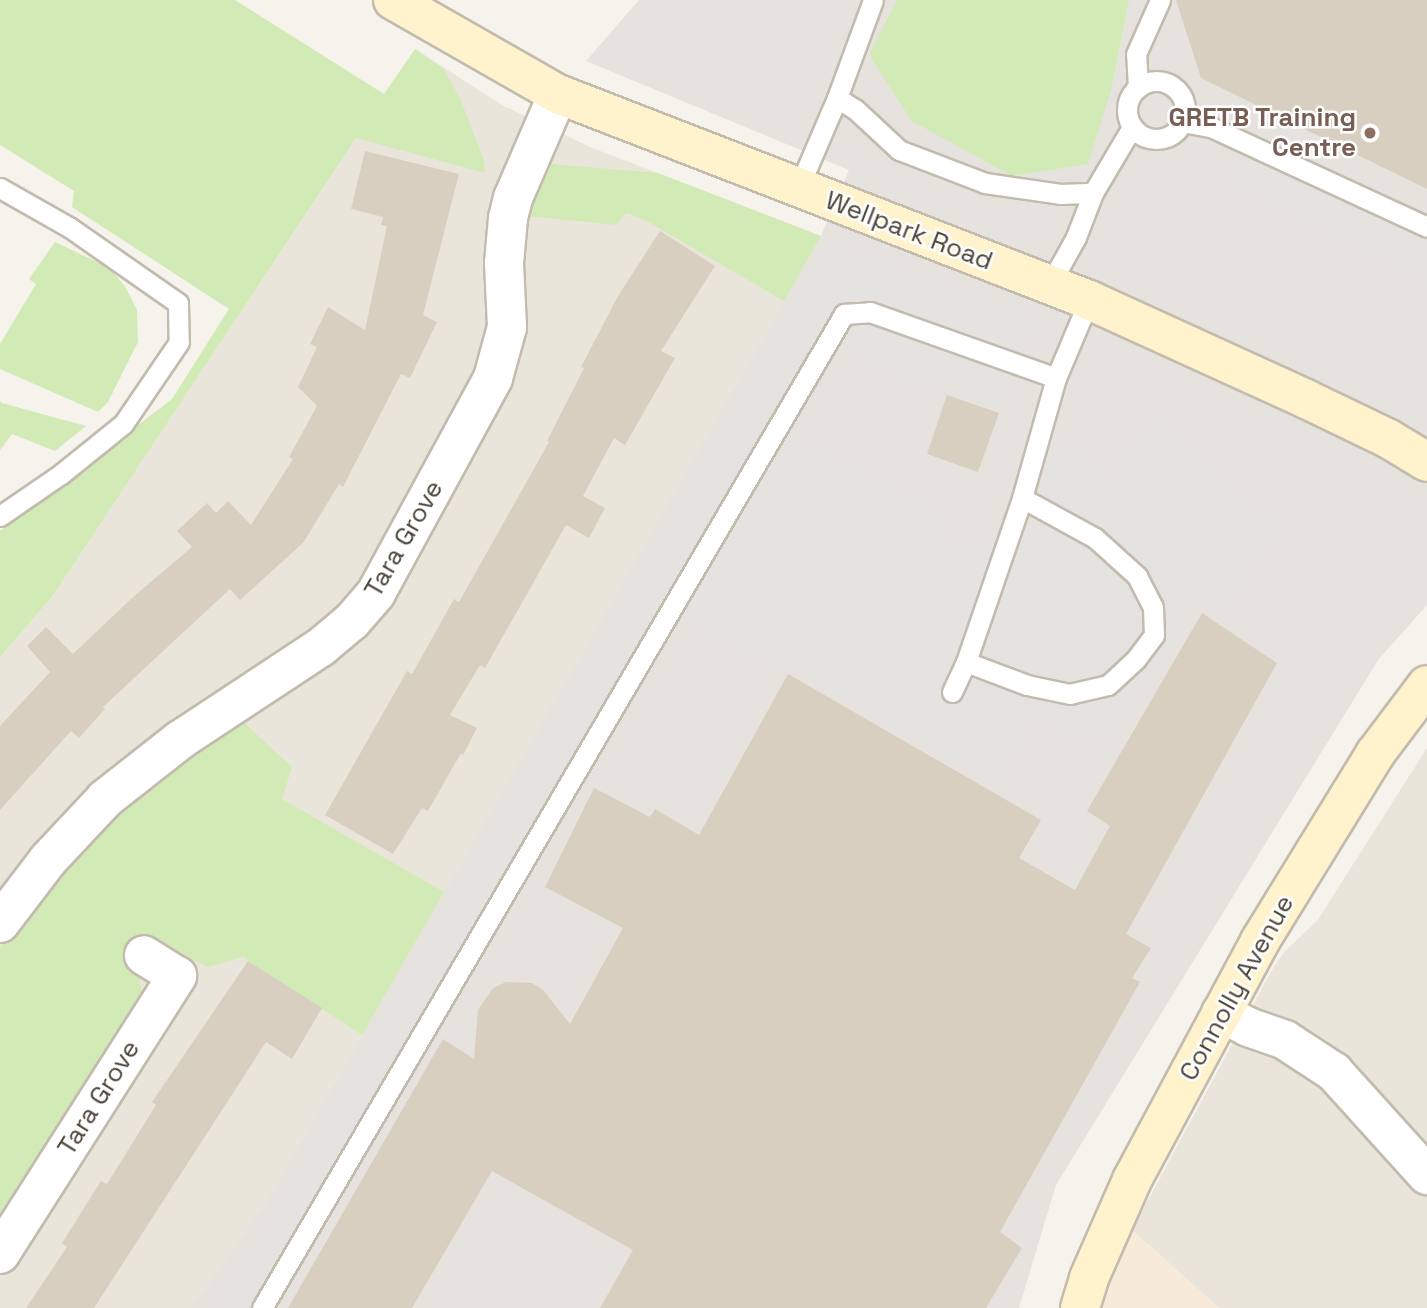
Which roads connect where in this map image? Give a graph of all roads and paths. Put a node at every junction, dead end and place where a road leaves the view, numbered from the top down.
1 (393, 0) edge
2 (873, 0) edge
3 (1160, 0) edge
4 (1138, 88) junction
5 (558, 94) junction
6 (838, 98) junction
7 (1182, 122) junction
8 (1132, 127) junction
9 (0, 188) edge
10 (798, 189) junction
11 (1093, 193) junction
12 (1427, 227) edge
13 (1050, 284) junction
14 (1089, 300) junction
15 (1056, 378) junction
16 (1427, 462) edge
17 (1022, 498) junction
18 (0, 516) edge
19 (965, 662) junction
20 (1427, 685) edge
21 (952, 692) dead end
22 (0, 923) edge
23 (144, 955) dead end
24 (1221, 1013) junction
25 (1427, 1175) edge
26 (0, 1254) edge
27 (262, 1308) edge
28 (1080, 1308) edge

1 - 5 main road, Wellpark Road
2 - 6 lane
3 - 4 lane
4 - 7 lane
4 - 8 lane
5 - 10 main road, Wellpark Road
5 - 22 street, Tara Grove
6 - 10 lane
6 - 11 lane
7 - 8 lane
7 - 12 lane
8 - 11 lane
9 - 18 lane
10 - 13 main road, Wellpark Road
11 - 13 lane
13 - 14 main road, Wellpark Road
14 - 15 lane
14 - 16 main road, Wellpark Road
15 - 17 lane
15 - 27 lane
17 - 19 lane
17 - 19 lane
19 - 21 lane
20 - 24 main road, Connolly Avenue
23 - 26 street, Tara Grove
24 - 25 street
24 - 28 main road, Connolly Avenue

